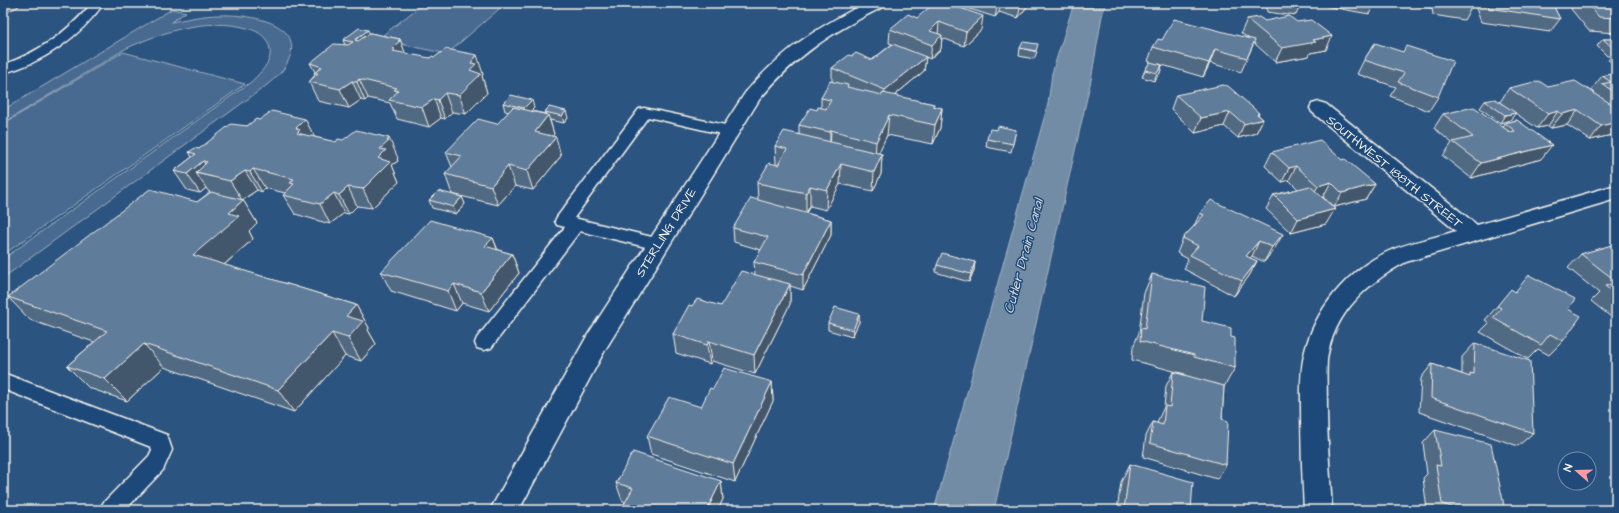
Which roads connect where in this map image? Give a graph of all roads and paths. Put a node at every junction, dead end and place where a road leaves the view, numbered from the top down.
1 (98, 3) edge
2 (879, 3) edge
3 (3, 69) edge
4 (1319, 108) dead end
5 (730, 131) junction
6 (1613, 196) edge
7 (576, 224) junction
8 (1472, 233) junction
9 (658, 244) junction
10 (484, 343) dead end
11 (3, 381) edge
12 (111, 510) edge
13 (504, 510) edge
14 (1318, 510) edge

1 - 3 lane
2 - 5 street, STERLING DRIVE
4 - 8 street, SOUTHWEST 188TH STREET
5 - 7 lane
5 - 9 street, STERLING DRIVE
6 - 8 street
7 - 9 lane
7 - 10 lane
8 - 14 street
9 - 13 street, STERLING DRIVE
11 - 12 lane

